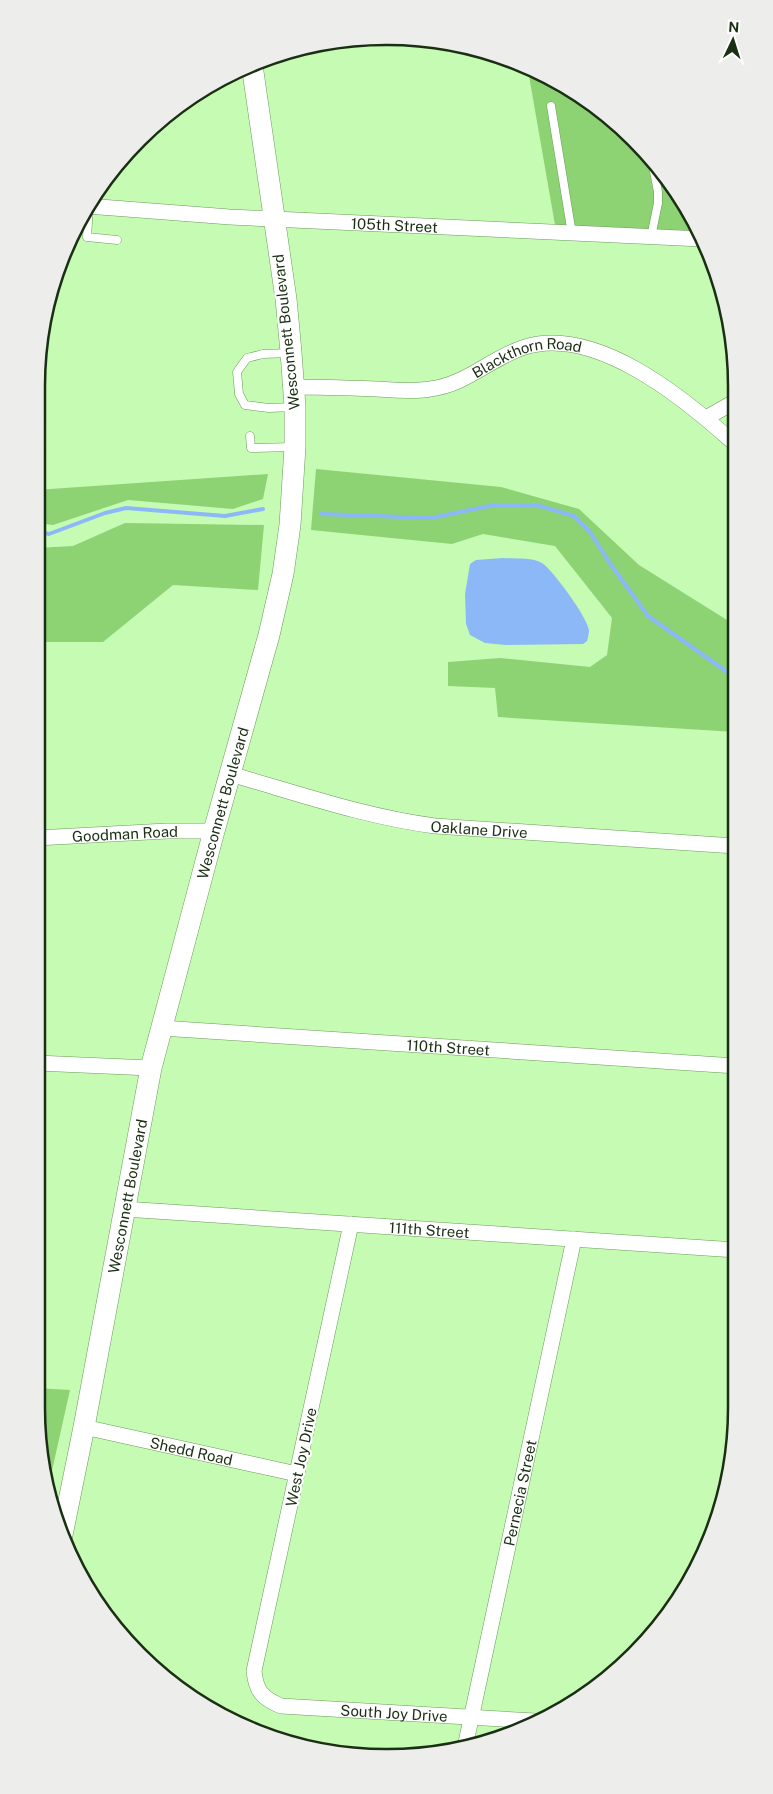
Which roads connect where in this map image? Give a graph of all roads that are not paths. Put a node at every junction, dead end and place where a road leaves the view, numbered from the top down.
1 (253, 72) edge
2 (551, 106) dead end
3 (655, 176) edge
4 (97, 207) edge
5 (274, 219) junction
6 (87, 222) edge
7 (572, 234) junction
8 (651, 237) junction
9 (695, 239) edge
10 (117, 240) dead end
11 (291, 352) junction
12 (294, 397) junction
13 (728, 405) edge
14 (706, 418) junction
15 (250, 436) dead end
16 (728, 438) edge
17 (295, 447) junction
18 (230, 774) junction
19 (214, 831) junction
20 (45, 838) edge
21 (728, 846) edge
22 (161, 1028) junction
23 (45, 1063) edge
24 (728, 1065) edge
25 (151, 1068) junction
26 (124, 1209) junction
27 (351, 1224) junction
28 (574, 1239) junction
29 (728, 1249) edge
30 (84, 1427) junction
31 (297, 1474) junction
32 (65, 1522) edge
33 (258, 1690) joint
34 (473, 1717) junction
35 (523, 1720) edge
36 (467, 1739) edge

1 - 5 street, Wesconnett Boulevard
2 - 7 lane
3 - 8 lane
4 - 5 street, 105th Street
5 - 7 street, 105th Street
5 - 11 street, Wesconnett Boulevard
6 - 10 lane
7 - 8 street, 105th Street
8 - 9 street, 105th Street
11 - 12 street, Wesconnett Boulevard
11 - 12 lane
12 - 14 street, Blackthorn Road
12 - 17 street, Wesconnett Boulevard
13 - 14 street
14 - 16 street, Blackthorn Road
15 - 17 lane
17 - 18 street, Wesconnett Boulevard
18 - 19 street, Wesconnett Boulevard
18 - 21 street, Oaklane Drive
19 - 20 street, Goodman Road
19 - 22 street, Wesconnett Boulevard
22 - 24 street, 110th Street
22 - 25 street, Wesconnett Boulevard
23 - 25 street
25 - 26 street, Wesconnett Boulevard
26 - 27 street, 111th Street
26 - 30 street, Wesconnett Boulevard
27 - 28 street, 111th Street
27 - 31 street, West Joy Drive
28 - 29 street, 111th Street
28 - 34 street, Pernecia Street
30 - 31 street, Shedd Road
30 - 32 street, Wesconnett Boulevard
31 - 33 street, West Joy Drive
33 - 34 street, South Joy Drive
34 - 35 street, South Joy Drive
34 - 36 street, Pernecia Street

